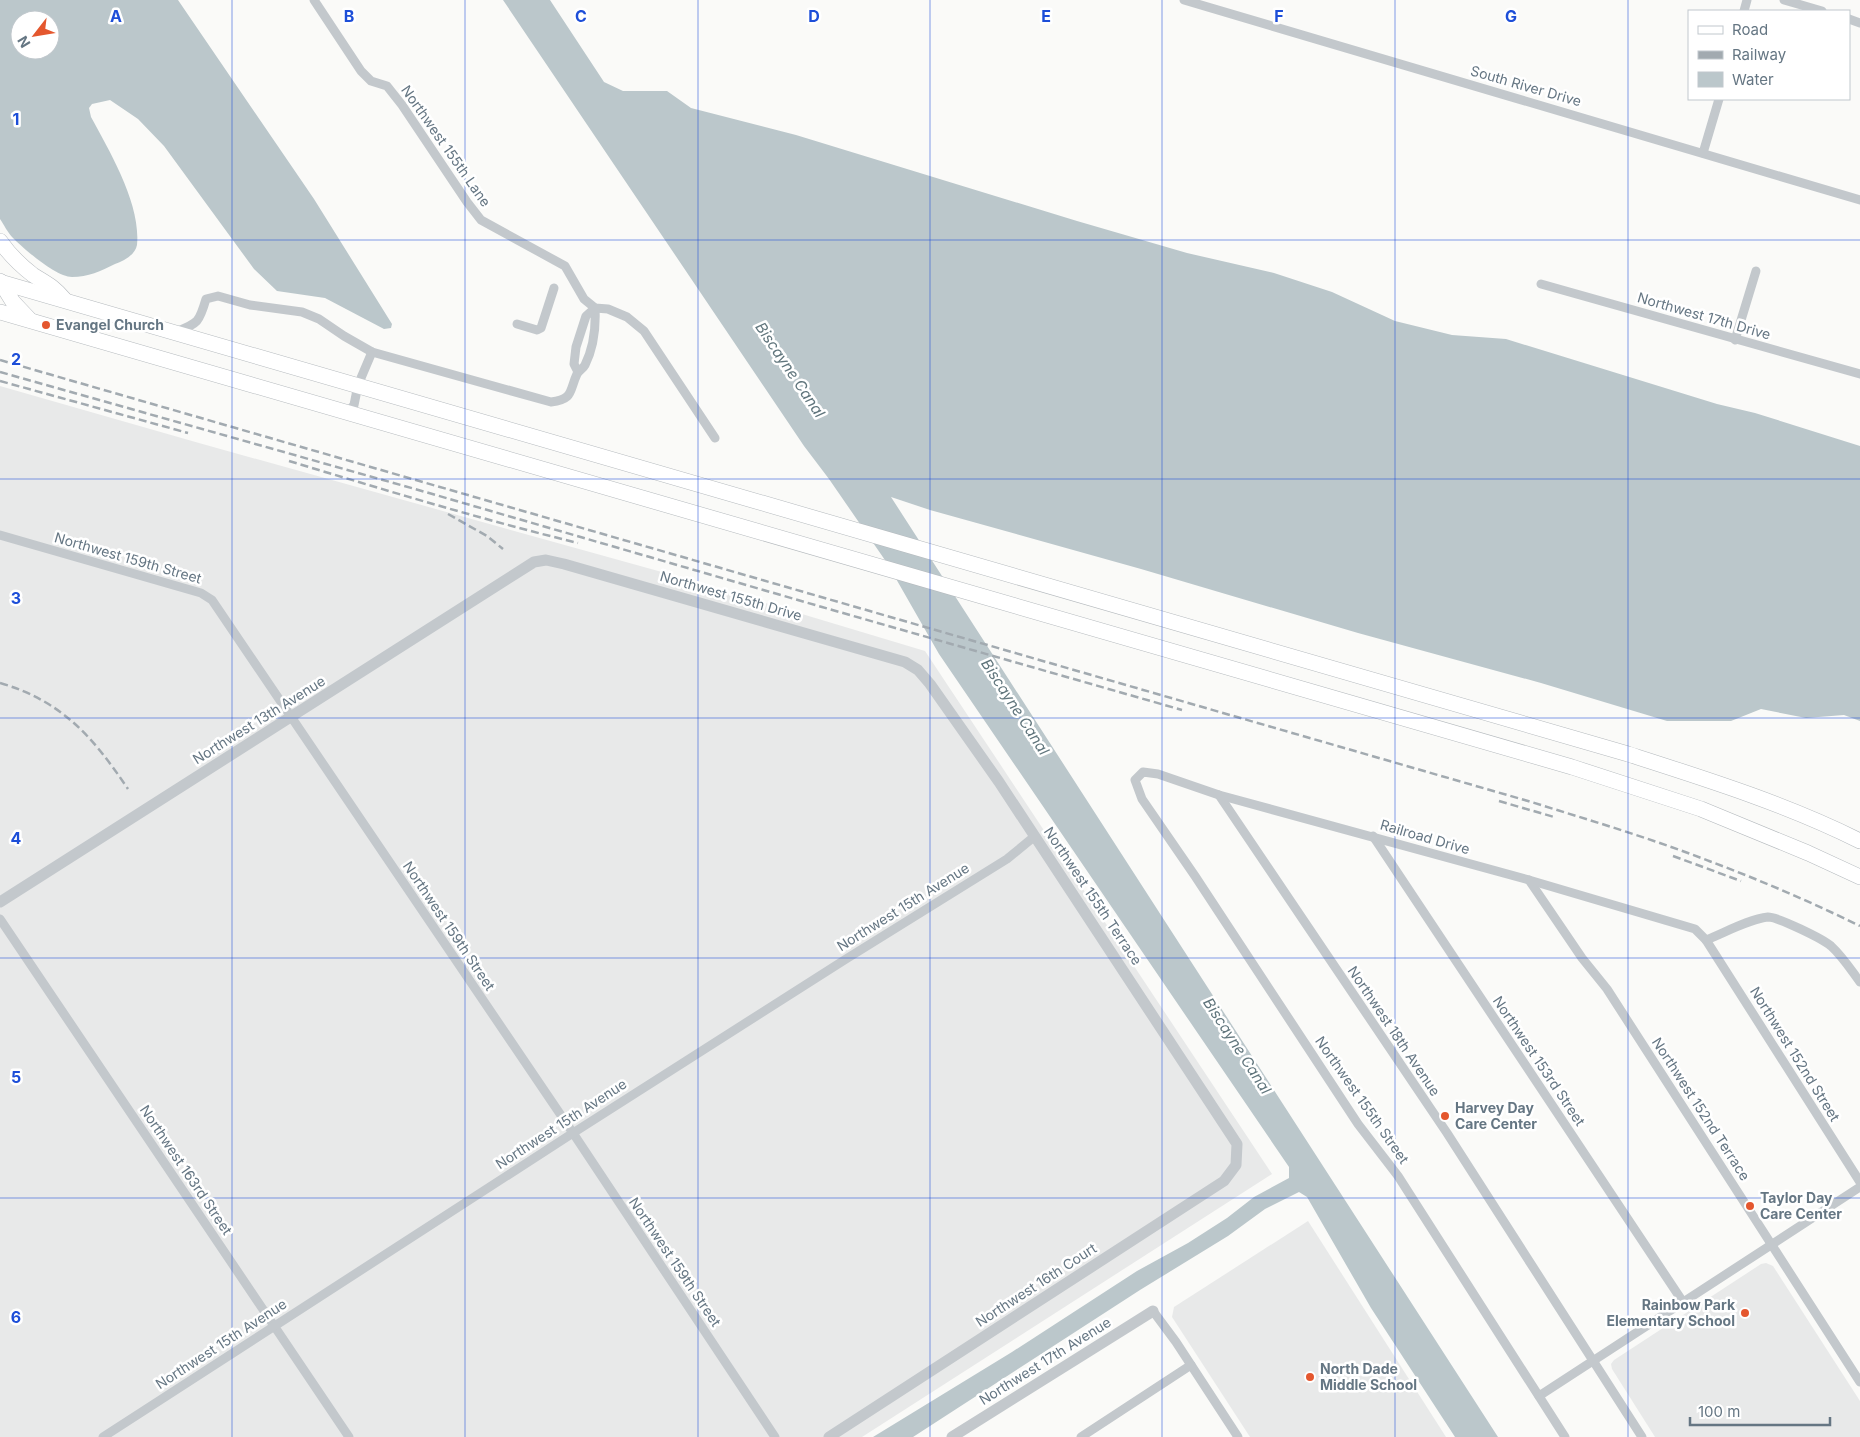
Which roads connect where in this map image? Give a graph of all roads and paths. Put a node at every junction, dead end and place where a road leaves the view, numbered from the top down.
1 (314, 0) edge
2 (1184, 0) edge
3 (1211, 0) edge
4 (1784, 0) edge
5 (1218, 10) junction
6 (1819, 10) edge
7 (1718, 100) edge
8 (1703, 153) junction
9 (1860, 200) edge
10 (0, 241) edge
11 (1756, 271) dead end
12 (0, 282) edge
13 (1541, 284) dead end
14 (554, 288) dead end
15 (65, 300) junction
16 (595, 308) junction
17 (0, 312) edge
18 (31, 321) junction
19 (516, 324) dead end
20 (175, 332) junction
21 (1735, 340) junction
22 (372, 352) junction
23 (578, 372) junction
24 (1860, 374) edge
25 (358, 385) junction
26 (347, 413) junction
27 (715, 438) dead end
28 (0, 534) edge
29 (534, 562) joint
30 (918, 670) joint
31 (292, 717) junction
32 (1136, 780) joint
33 (1219, 795) junction
34 (1035, 836) junction
35 (1373, 836) junction
36 (1860, 841) edge
37 (1860, 878) edge
38 (1529, 880) junction
39 (0, 902) edge
40 (0, 919) edge
41 (1706, 940) junction
42 (1860, 982) edge
43 (573, 1133) junction
44 (1237, 1144) joint
45 (1860, 1182) edge
46 (1860, 1187) edge
47 (1772, 1245) junction
48 (1683, 1302) junction
49 (1153, 1311) joint
50 (275, 1326) junction
51 (1593, 1360) junction
52 (1191, 1365) junction
53 (1860, 1382) edge
54 (1539, 1396) junction
55 (103, 1437) edge
56 (349, 1437) edge
57 (775, 1437) edge
58 (829, 1437) edge
59 (952, 1437) edge
60 (1081, 1437) edge
61 (1238, 1437) edge
62 (1565, 1437) edge
63 (1642, 1437) edge

1 - 16 street, Northwest 155th Lane
2 - 5 street, South River Drive
3 - 5 street
4 - 6 street
5 - 8 street, South River Drive
7 - 8 street
8 - 9 street, South River Drive
10 - 15 main road
11 - 21 street
12 - 15 main road
12 - 18 main road
13 - 21 street, Northwest 17th Drive
14 - 19 street
15 - 20 main road
16 - 23 street
16 - 23 street
16 - 27 street
17 - 18 main road
18 - 26 main road
20 - 22 street
20 - 25 main road
21 - 24 street, Northwest 17th Drive
22 - 23 street
22 - 25 street
25 - 26 street
25 - 36 main road
26 - 37 main road
28 - 31 street, Northwest 159th Street
29 - 30 street, Northwest 155th Drive
29 - 31 street, Northwest 13th Avenue
30 - 34 street, Northwest 155th Terrace
31 - 39 street, Northwest 13th Avenue
31 - 43 street, Northwest 159th Street
32 - 33 street, Railroad Drive
32 - 54 street, Northwest 155th Street
33 - 35 street, Railroad Drive
33 - 51 street, Northwest 18th Avenue
34 - 43 street, Northwest 15th Avenue
34 - 44 street, Northwest 155th Terrace
35 - 38 street, Railroad Drive
35 - 48 street, Northwest 153rd Street
38 - 41 street, Railroad Drive
38 - 47 street, Northwest 152nd Terrace
40 - 50 street, Northwest 163rd Street
41 - 42 street
41 - 45 street, Northwest 152nd Street
43 - 50 street, Northwest 15th Avenue
43 - 57 street, Northwest 159th Street
44 - 58 street, Northwest 16th Court
46 - 47 street
47 - 48 street
47 - 53 street, Northwest 152nd Terrace
48 - 51 street
49 - 52 street
49 - 59 street, Northwest 17th Avenue
50 - 55 street, Northwest 15th Avenue
50 - 56 street, Northwest 163rd Street
51 - 54 street
51 - 63 street, Northwest 18th Avenue
52 - 60 street
52 - 61 street
54 - 62 street, Northwest 155th Street

